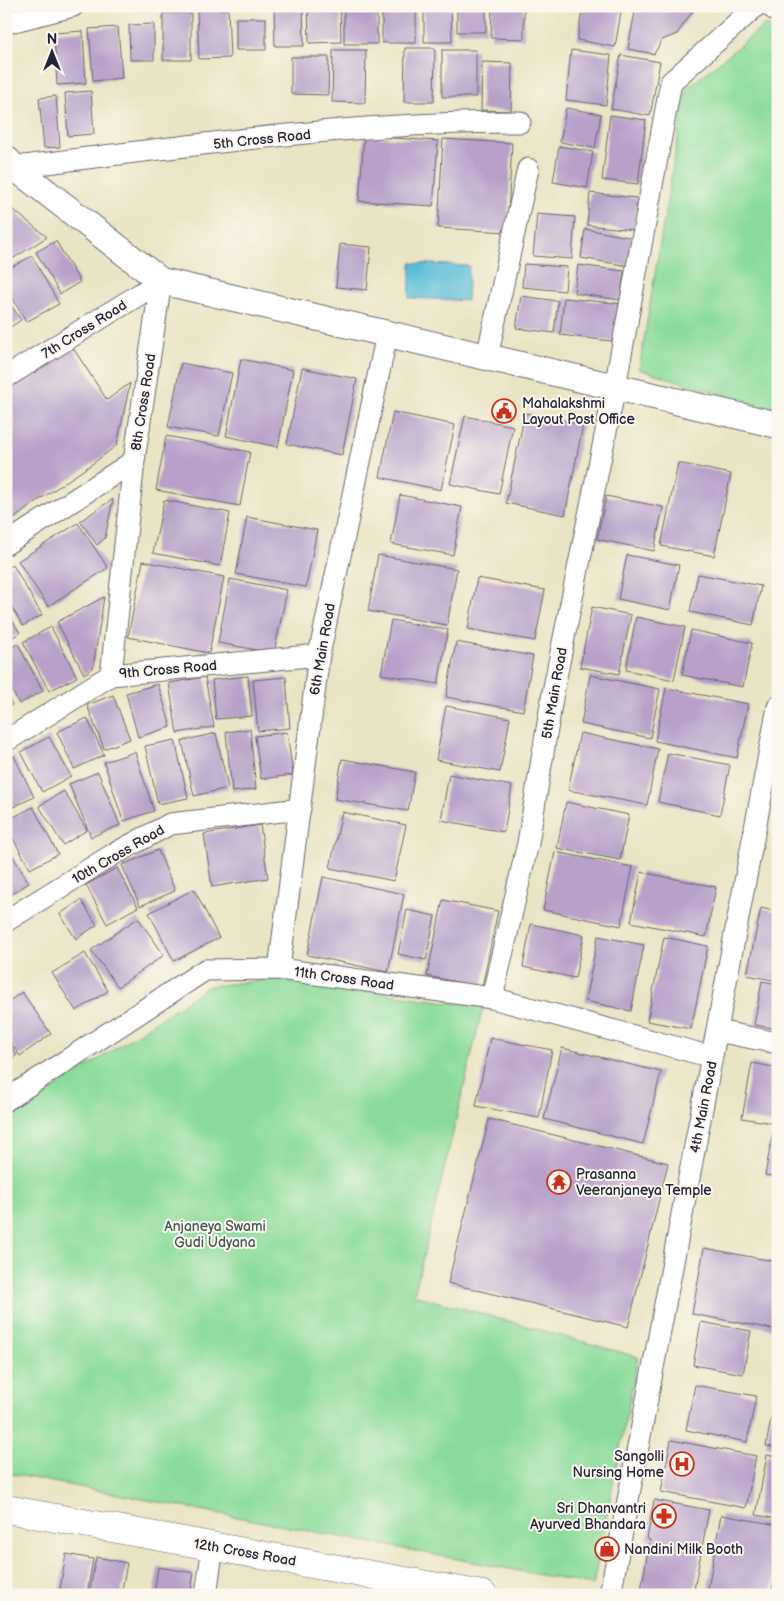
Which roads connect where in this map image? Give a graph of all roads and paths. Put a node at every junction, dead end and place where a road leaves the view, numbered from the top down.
1 (73, 6) edge
2 (756, 6) edge
3 (770, 6) edge
4 (778, 12) edge
5 (6, 23) edge
6 (520, 122) dead end
7 (9, 166) edge
8 (528, 169) dead end
9 (161, 281) junction
10 (387, 334) junction
11 (487, 357) junction
12 (6, 376) edge
13 (615, 387) junction
14 (778, 425) edge
15 (134, 461) junction
16 (6, 544) edge
17 (319, 655) junction
18 (110, 675) junction
19 (778, 707) edge
20 (6, 741) edge
21 (300, 809) junction
22 (6, 921) edge
23 (279, 968) junction
24 (492, 998) junction
25 (717, 1031) junction
26 (778, 1043) edge
27 (712, 1057) junction
28 (6, 1100) edge
29 (6, 1509) edge
30 (213, 1546) junction
31 (206, 1595) edge
32 (483, 1595) edge
33 (610, 1595) edge

1 - 5 street
2 - 13 street, 5th Main Road
3 - 4 street
6 - 7 street, 5th Cross Road
7 - 9 street
8 - 11 street
9 - 10 street
9 - 12 street, 7th Cross Road
9 - 15 street, 8th Cross Road
10 - 11 street
10 - 17 street, 6th Main Road
11 - 13 street
13 - 14 street
13 - 24 street, 5th Main Road
15 - 16 street, 8th Cross Road
15 - 18 street
17 - 18 street, 9th Cross Road
17 - 21 street, 6th Main Road
18 - 20 street, 9th Cross Road
19 - 25 street, 4th Main Road
21 - 22 street, 10th Cross Road
21 - 23 street, 6th Main Road
23 - 24 street, 11th Cross Road
23 - 28 street, 11th Cross Road
24 - 27 street, 11th Cross Road
25 - 26 street
25 - 27 street, 4th Main Road
27 - 33 street, 4th Main Road
29 - 30 main road, 12th Cross Road
30 - 31 street
30 - 32 main road, 12th Cross Road

